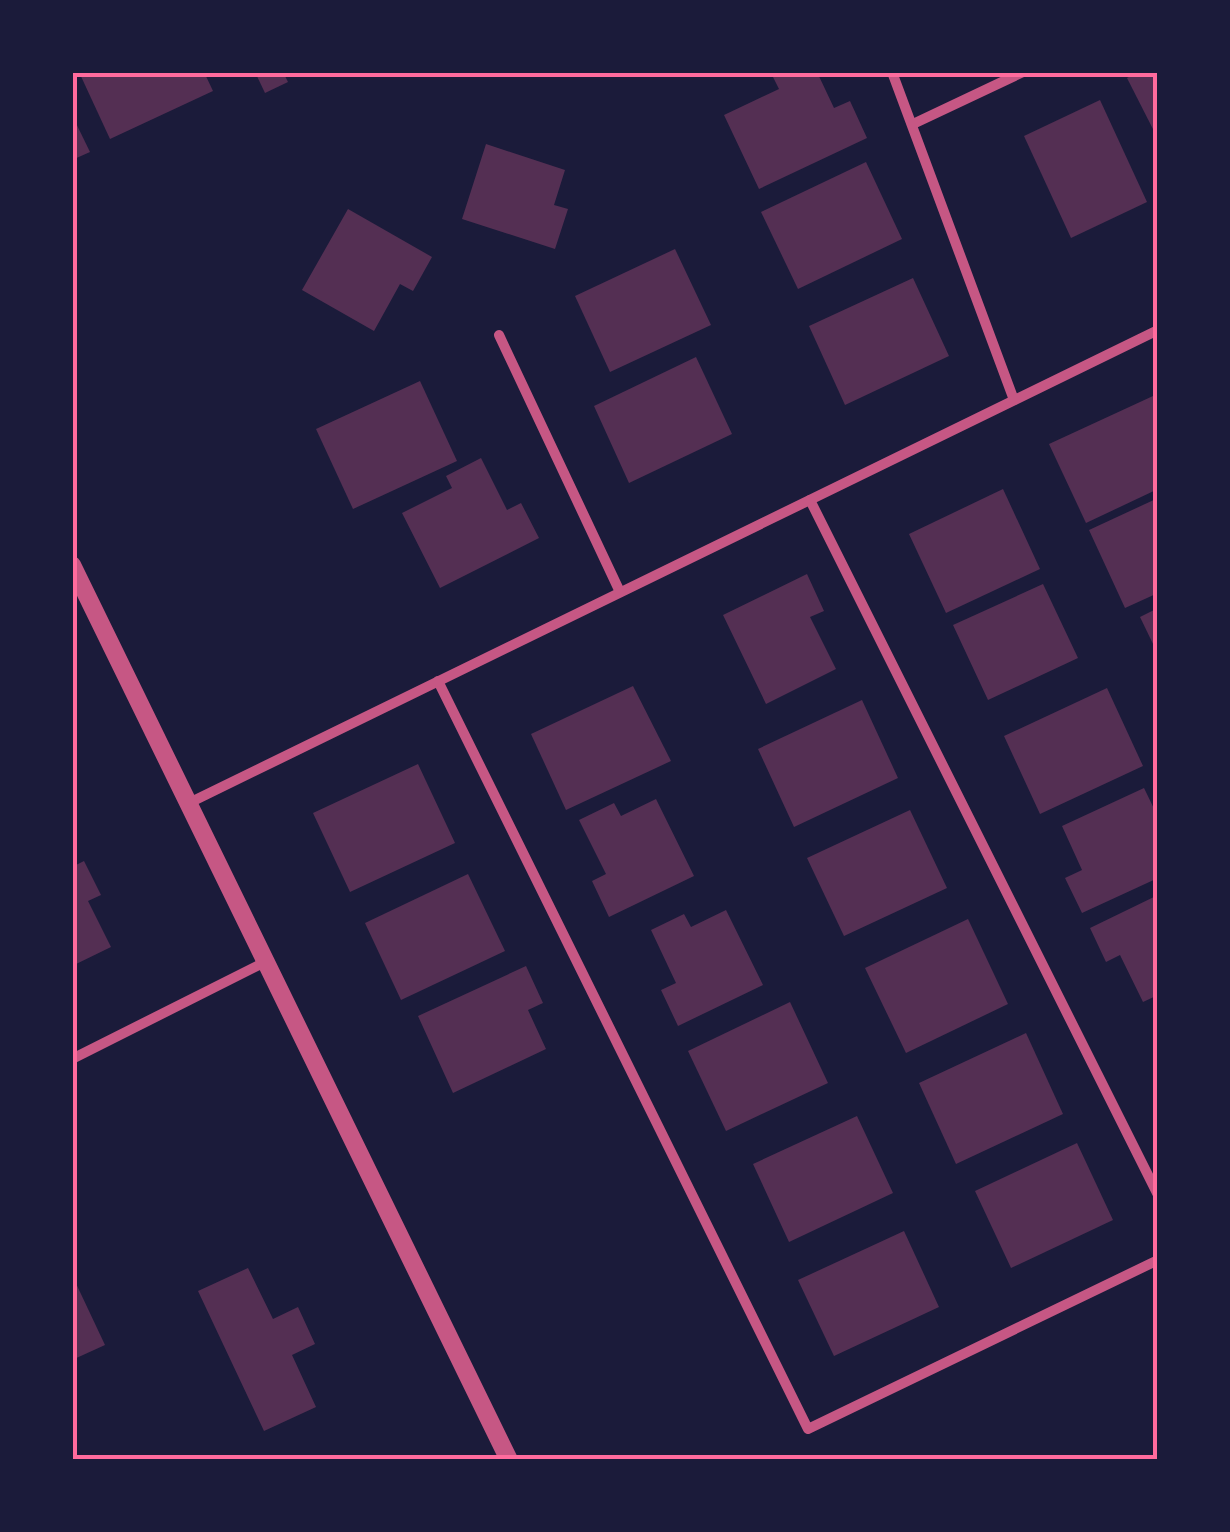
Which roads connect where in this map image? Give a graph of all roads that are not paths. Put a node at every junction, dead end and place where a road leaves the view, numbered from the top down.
1 (892, 72) edge
2 (1022, 72) edge
3 (912, 124) junction
4 (1158, 330) edge
5 (500, 335) dead end
6 (1014, 400) junction
7 (810, 500) junction
8 (72, 565) edge
9 (620, 592) junction
10 (438, 681) junction
11 (189, 802) junction
12 (265, 962) junction
13 (72, 1059) edge
14 (1158, 1195) edge
15 (1158, 1260) edge
16 (508, 1460) edge

1 - 3 street
2 - 3 street
3 - 6 street
4 - 6 street
5 - 9 street
6 - 7 street
7 - 9 street
7 - 14 street
8 - 11 street
9 - 10 street
10 - 11 street
10 - 15 street
11 - 12 street
12 - 13 street
12 - 16 street

